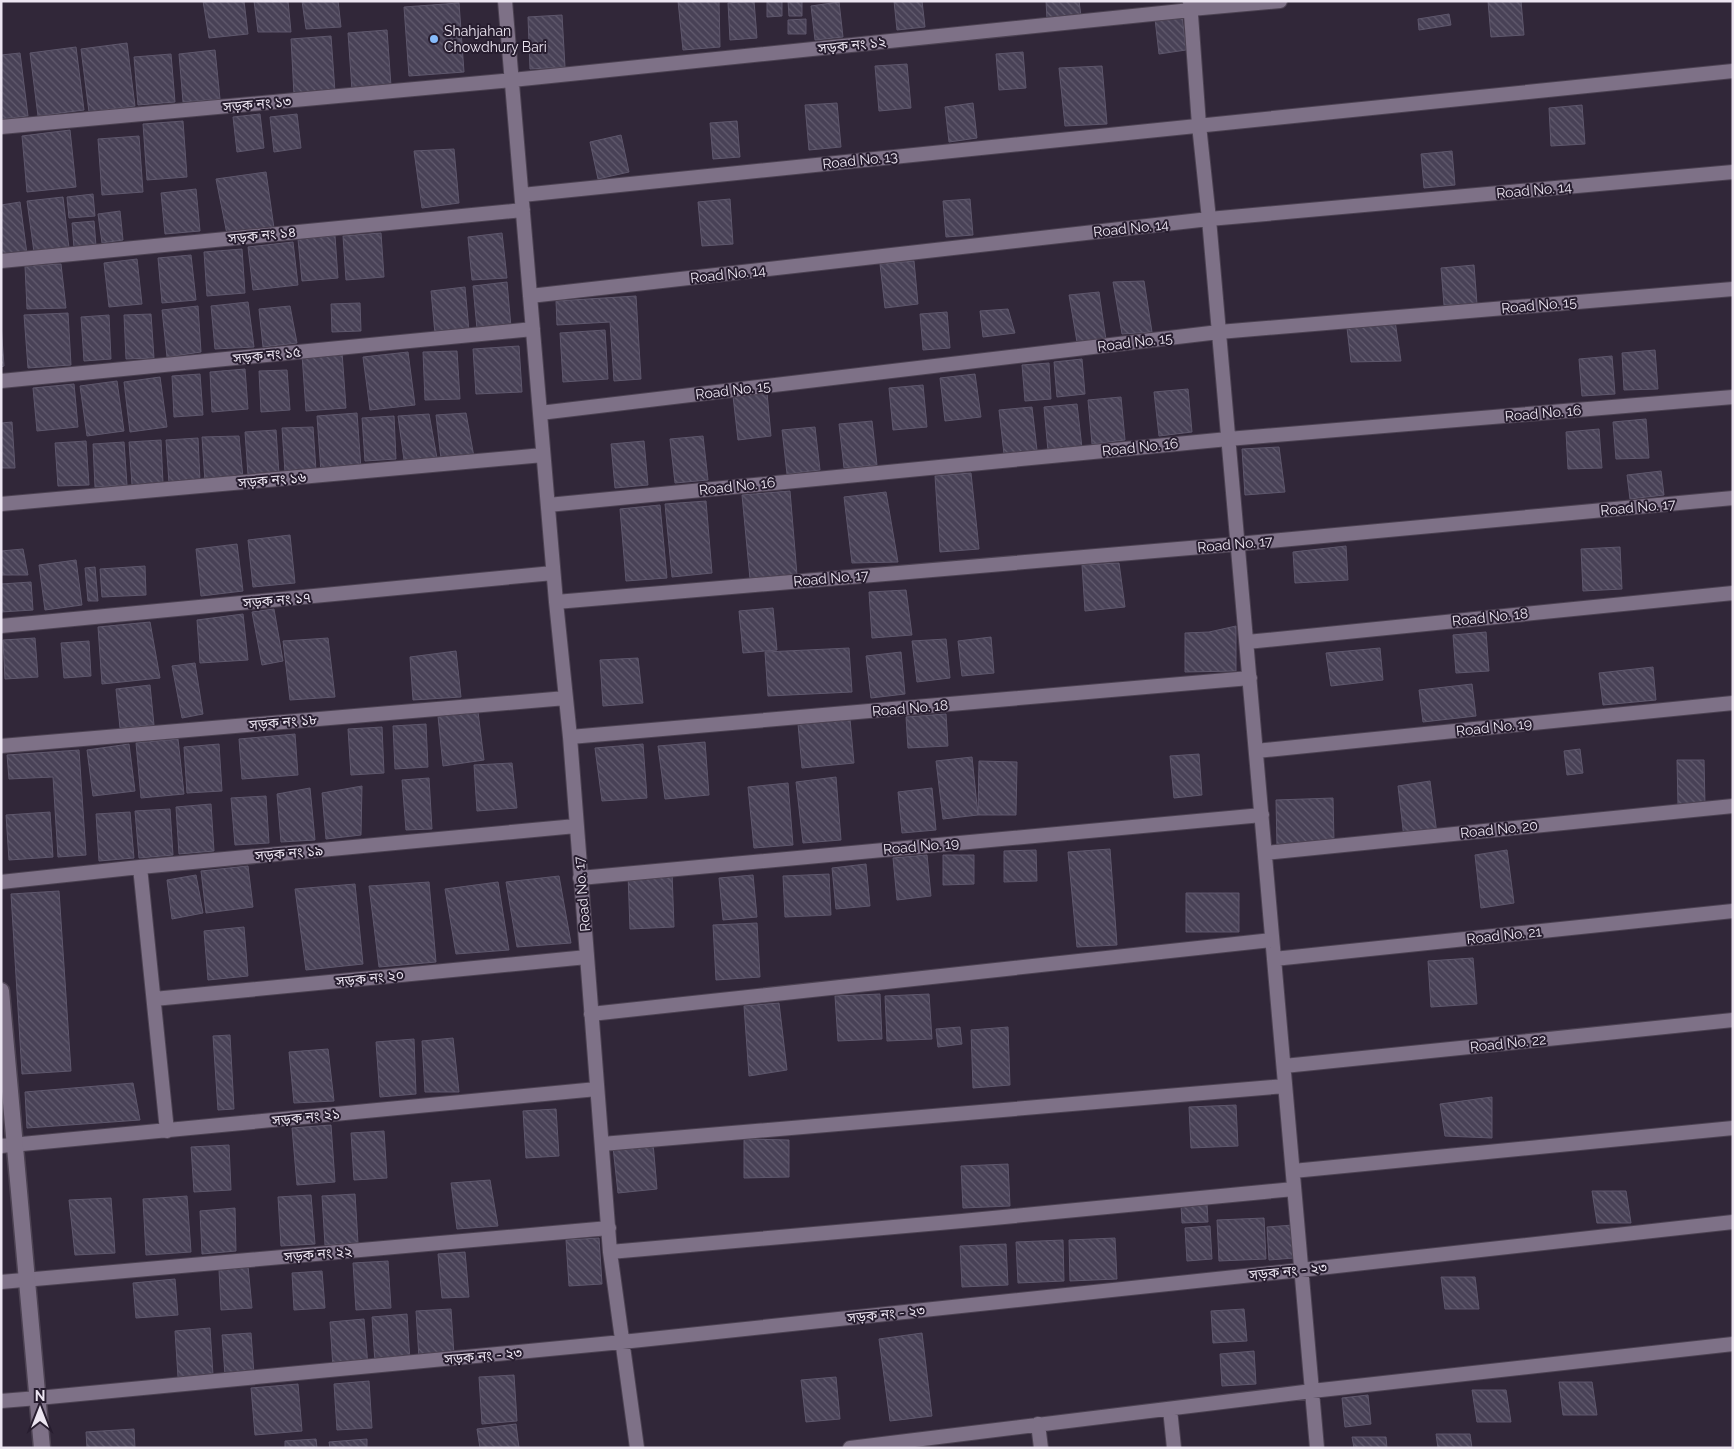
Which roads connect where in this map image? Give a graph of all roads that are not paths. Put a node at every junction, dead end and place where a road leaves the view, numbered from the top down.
1 (505, 1) edge
2 (1280, 1) edge
3 (1191, 7) edge
4 (1733, 71) edge
5 (512, 80) junction
6 (1199, 125) junction
7 (1, 127) edge
8 (1733, 172) edge
9 (522, 195) junction
10 (523, 210) junction
11 (1209, 219) junction
12 (1, 261) edge
13 (1733, 289) edge
14 (530, 296) junction
15 (533, 329) junction
16 (1219, 332) junction
17 (1, 381) edge
18 (1733, 397) edge
19 (540, 413) junction
20 (1228, 439) junction
21 (544, 455) junction
22 (1733, 498) edge
23 (1, 504) edge
24 (548, 504) junction
25 (1237, 544) junction
26 (554, 573) junction
27 (1733, 593) edge
28 (556, 602) junction
29 (1, 626) edge
30 (1247, 642) junction
31 (1250, 678) junction
32 (566, 698) junction
33 (1733, 703) edge
34 (570, 737) junction
35 (1, 746) edge
36 (1256, 750) junction
37 (1733, 806) edge
38 (1262, 815) junction
39 (576, 826) junction
40 (1265, 853) junction
41 (140, 867) junction
42 (580, 878) junction
43 (1, 882) edge
44 (1733, 911) edge
45 (1272, 940) junction
46 (587, 957) junction
47 (1274, 959) junction
48 (1, 991) edge
49 (154, 999) junction
50 (591, 1014) junction
51 (1733, 1020) edge
52 (3, 1023) edge
53 (1284, 1066) junction
54 (1285, 1086) junction
55 (597, 1089) junction
56 (1733, 1128) edge
57 (167, 1131) junction
58 (602, 1144) junction
59 (8, 1145) edge
60 (1293, 1171) junction
61 (1294, 1189) junction
62 (1733, 1222) edge
63 (609, 1228) junction
64 (610, 1252) junction
65 (1302, 1270) junction
66 (27, 1280) junction
67 (1, 1282) edge
68 (622, 1342) junction
69 (1733, 1344) edge
70 (1312, 1391) junction
71 (38, 1398) junction
72 (1, 1400) edge
73 (1170, 1409) junction
74 (1038, 1424) junction
75 (42, 1448) edge
76 (638, 1448) edge
77 (850, 1448) edge
78 (1041, 1448) edge
79 (1174, 1448) edge
80 (1317, 1448) edge

1 - 5 street
2 - 3 street, সড়ক নং ১২
3 - 5 street, সড়ক নং ১২
3 - 6 street
4 - 6 street, Road No. 13
5 - 7 street, সড়ক নং ১৩
5 - 9 street
6 - 9 street, Road No. 13
6 - 11 street
8 - 11 street, Road No. 14
9 - 10 street
10 - 12 street, সড়ক নং ১৪
10 - 14 street
11 - 14 street, Road No. 14
11 - 16 street
13 - 16 street, Road No. 15
14 - 15 street
15 - 17 street, সড়ক নং ১৫
15 - 19 street
16 - 19 street, Road No. 15
16 - 20 street
18 - 20 street, Road No. 16
19 - 21 street
20 - 24 street, Road No. 16
20 - 25 street
21 - 23 street, সড়ক নং ১৬
21 - 24 street
22 - 25 street, Road No. 17
24 - 26 street
25 - 28 street, Road No. 17
25 - 30 street
26 - 28 street
26 - 29 street, সড়ক নং ১৭
27 - 30 street, Road No. 18
28 - 32 street, Road No. 17
30 - 31 street
31 - 34 street, Road No. 18
31 - 36 street
32 - 34 street, Road No. 17
32 - 35 street, সড়ক নং ১৮
33 - 36 street, Road No. 19
34 - 39 street, Road No. 17
36 - 38 street
37 - 40 street, Road No. 20
38 - 40 street
38 - 42 street, Road No. 19
39 - 41 street, সড়ক নং ১৯
39 - 42 street, Road No. 17
40 - 45 street
41 - 43 street, সড়ক নং ১৯
41 - 49 street
42 - 46 street, Road No. 17
44 - 47 street, Road No. 21
45 - 47 street
45 - 50 street
46 - 49 street, সড়ক নং ২০
46 - 50 street, Road No. 17
47 - 53 street
48 - 52 street
49 - 57 street
50 - 55 street, Road No. 17
51 - 53 street, Road No. 22
52 - 59 street
53 - 54 street
54 - 58 street
54 - 60 street
55 - 57 street, সড়ক নং ২১
55 - 58 street, Road No. 17
56 - 60 street
57 - 59 street, সড়ক নং ২১
58 - 63 street, Road No. 17
59 - 66 street
60 - 61 street
61 - 64 street
61 - 65 street
62 - 65 street, সড়ক নং - ২৩
63 - 64 street, Road No. 17
63 - 66 street, সড়ক নং ২২
64 - 68 street, Road No. 17
65 - 68 street, সড়ক নং - ২৩
65 - 70 street
66 - 67 street, সড়ক নং ২২
66 - 71 street
68 - 71 street, সড়ক নং - ২৩
68 - 76 street, Road No. 17
69 - 70 street
70 - 73 street
70 - 80 street
71 - 72 street, সড়ক নং - ২৩
71 - 75 street
73 - 74 street
73 - 79 street
74 - 77 street
74 - 78 street

